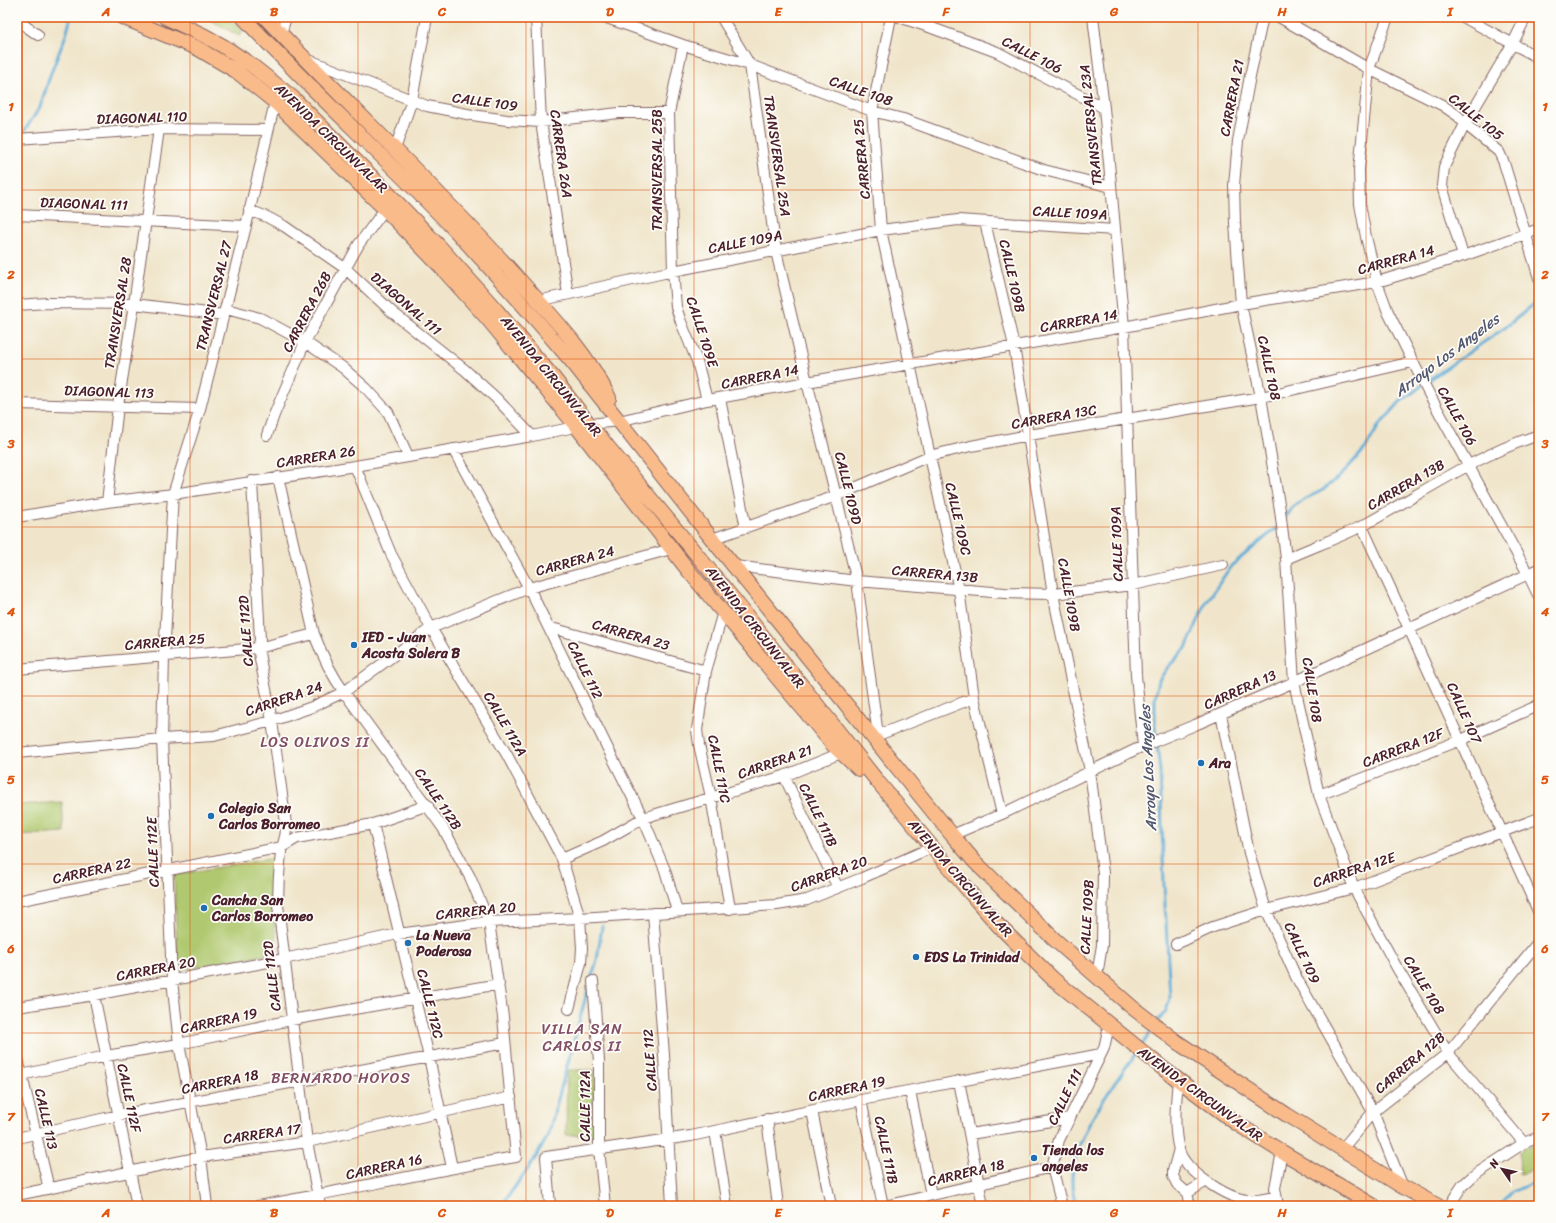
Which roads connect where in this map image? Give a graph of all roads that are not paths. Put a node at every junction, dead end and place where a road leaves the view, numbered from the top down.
1 (122, 17) edge
2 (165, 17) edge
3 (243, 17) edge
4 (265, 17) edge
5 (286, 17) edge
6 (427, 17) edge
7 (536, 17) edge
8 (604, 17) edge
9 (721, 17) edge
10 (891, 17) edge
11 (899, 17) edge
12 (1093, 17) edge
13 (1263, 17) edge
14 (1279, 17) edge
15 (1388, 17) edge
16 (1463, 17) edge
17 (1526, 17) edge
18 (616, 19) edge
19 (17, 20) edge
20 (281, 34) junction
21 (38, 35) dead end
22 (1513, 43) junction
23 (683, 45) junction
24 (1539, 58) edge
25 (306, 59) junction
26 (750, 65) junction
27 (1369, 68) junction
28 (412, 100) junction
29 (275, 102) junction
30 (1104, 108) junction
31 (872, 111) junction
32 (669, 113) junction
33 (540, 122) junction
34 (1465, 124) junction
35 (159, 129) junction
36 (268, 130) junction
37 (20, 138) edge
38 (395, 149) junction
39 (1234, 184) joint
40 (1111, 187) junction
41 (385, 209) junction
42 (249, 210) junction
43 (17, 215) edge
44 (147, 220) junction
45 (986, 222) junction
46 (246, 226) junction
47 (1539, 229) edge
48 (881, 230) junction
49 (1115, 230) junction
50 (1526, 234) junction
51 (776, 251) junction
52 (1463, 256) junction
53 (346, 269) junction
54 (673, 271) junction
55 (1539, 278) edge
56 (1377, 282) junction
57 (568, 294) junction
58 (538, 301) junction
59 (134, 304) junction
60 (1241, 304) junction
61 (17, 306) edge
62 (225, 312) junction
63 (1124, 328) junction
64 (305, 342) junction
65 (1014, 346) junction
66 (1412, 362) junction
67 (910, 364) junction
68 (807, 382) junction
69 (1261, 397) junction
70 (720, 399) junction
71 (707, 400) junction
72 (17, 404) edge
73 (118, 406) junction
74 (200, 409) junction
75 (1128, 419) junction
76 (619, 421) junction
77 (583, 426) junction
78 (1029, 435) junction
79 (1539, 435) edge
80 (268, 436) dead end
81 (532, 436) junction
82 (454, 449) junction
83 (408, 456) junction
84 (929, 456) junction
85 (355, 466) junction
86 (1468, 466) junction
87 (278, 477) junction
88 (252, 481) junction
89 (173, 494) junction
90 (836, 496) junction
91 (107, 502) junction
92 (17, 517) edge
93 (1362, 526) junction
94 (746, 528) junction
95 (712, 539) junction
96 (671, 549) junction
97 (1286, 559) junction
98 (1223, 565) dead end
99 (735, 566) junction
100 (1539, 569) edge
101 (1528, 574) junction
102 (857, 581) junction
103 (1133, 585) junction
104 (529, 588) junction
105 (959, 590) junction
106 (1053, 594) junction
107 (1539, 597) edge
108 (723, 612) junction
109 (548, 627) junction
110 (431, 628) junction
111 (1409, 628) junction
112 (314, 634) junction
113 (258, 648) junction
114 (164, 657) junction
115 (17, 669) edge
116 (706, 671) junction
117 (1294, 682) junction
118 (344, 692) junction
119 (974, 698) junction
120 (1539, 705) edge
121 (1221, 714) junction
122 (272, 721) junction
123 (875, 736) junction
124 (162, 739) junction
125 (1461, 740) junction
126 (1146, 745) junction
127 (17, 753) edge
128 (841, 753) junction
129 (1090, 771) junction
130 (784, 776) junction
131 (878, 782) junction
132 (1319, 795) junction
133 (711, 797) junction
134 (428, 805) junction
135 (1002, 814) junction
136 (644, 818) junction
137 (1539, 818) edge
138 (373, 824) junction
139 (1500, 831) junction
140 (952, 835) junction
141 (282, 847) junction
142 (934, 847) junction
143 (562, 859) junction
144 (168, 870) junction
145 (838, 888) junction
146 (1354, 888) junction
147 (17, 901) edge
148 (730, 909) junction
149 (1266, 910) junction
150 (677, 911) junction
151 (653, 912) junction
152 (1539, 913) edge
153 (580, 918) junction
154 (489, 922) junction
155 (398, 934) junction
156 (1539, 941) edge
157 (1176, 944) dead end
158 (284, 959) junction
159 (1097, 976) junction
160 (172, 980) junction
161 (593, 982) dead end
162 (499, 984) junction
163 (94, 995) junction
164 (415, 1000) junction
165 (17, 1007) edge
166 (569, 1009) dead end
167 (291, 1020) junction
168 (1109, 1026) junction
169 (1122, 1037) junction
170 (505, 1043) junction
171 (180, 1044) junction
172 (1102, 1051) junction
173 (1448, 1053) junction
174 (17, 1055) edge
175 (106, 1056) junction
176 (429, 1057) junction
177 (19, 1076) edge
178 (1178, 1080) junction
179 (299, 1081) junction
180 (959, 1081) junction
181 (910, 1091) junction
182 (511, 1097) junction
183 (861, 1100) junction
184 (191, 1102) junction
185 (812, 1111) junction
186 (441, 1112) junction
187 (1373, 1112) junction
188 (119, 1115) junction
189 (1070, 1118) junction
190 (767, 1119) junction
191 (715, 1131) junction
192 (35, 1134) junction
193 (970, 1134) junction
194 (1539, 1137) edge
195 (17, 1138) edge
196 (668, 1140) junction
197 (306, 1142) junction
198 (1524, 1143) junction
199 (599, 1148) junction
200 (1179, 1149) junction
201 (1342, 1149) junction
202 (1282, 1152) junction
203 (201, 1157) junction
204 (516, 1157) joint
205 (1052, 1167) junction
206 (452, 1168) junction
207 (130, 1172) junction
208 (1205, 1182) junction
209 (980, 1183) junction
210 (1403, 1187) junction
211 (49, 1189) junction
212 (1187, 1193) junction
213 (17, 1195) edge
214 (318, 1195) junction
215 (932, 1195) junction
216 (1277, 1201) edge
217 (1371, 1205) edge
218 (138, 1206) edge
219 (207, 1206) edge
220 (258, 1206) edge
221 (320, 1206) edge
222 (550, 1206) edge
223 (605, 1206) edge
224 (672, 1206) edge
225 (727, 1206) edge
226 (778, 1206) edge
227 (831, 1206) edge
228 (884, 1206) edge
229 (983, 1206) edge
230 (1062, 1206) edge
231 (1190, 1206) edge
232 (1438, 1206) edge
233 (1449, 1206) edge

1 - 29 highway
2 - 77 highway, AVENIDA CIRCUNVALAR
3 - 76 highway, AVENIDA CIRCUNVALAR
4 - 20 highway
5 - 20 street
6 - 28 street
7 - 33 street, CARRERA 26A
8 - 18 street, CALLE 108
9 - 26 street
10 - 31 street, CARRERA 25
11 - 30 street, CALLE 106
12 - 30 street, TRANSVERSAL 23A
13 - 39 street, CARRERA 21
14 - 27 street, CALLE 105
15 - 27 street, CALLE 106
16 - 22 street
17 - 22 street
18 - 23 street, CALLE 108
19 - 21 street
20 - 25 highway
22 - 24 street
22 - 34 street
23 - 26 street, CALLE 108
23 - 32 street, TRANSVERSAL 25B
25 - 28 street, CALLE 109
25 - 38 highway
26 - 31 street, CALLE 108
26 - 51 street, TRANSVERSAL 25A
27 - 34 street, CALLE 105
27 - 56 street, CALLE 106
28 - 33 street, CALLE 109
28 - 38 street
29 - 36 street, TRANSVERSAL 27
29 - 41 highway
30 - 40 street, TRANSVERSAL 23A
31 - 40 street, CALLE 108
31 - 48 street, CARRERA 25
32 - 33 street, CALLE 109
32 - 54 street, TRANSVERSAL 25B
33 - 57 street, CARRERA 26A
34 - 50 street, CALLE 105
34 - 52 street
35 - 36 street, DIAGONAL 110
35 - 37 street, DIAGONAL 110
35 - 44 street, TRANSVERSAL 28
36 - 42 street, TRANSVERSAL 27
38 - 58 highway
39 - 60 street, CALLE 108
40 - 49 street, TRANSVERSAL 23A
41 - 53 street, CARRERA 26B
41 - 77 highway
42 - 46 street, TRANSVERSAL 27
42 - 53 street, DIAGONAL 111
43 - 44 street, DIAGONAL 111
44 - 46 street, DIAGONAL 111
44 - 59 street, TRANSVERSAL 28
45 - 48 street, CALLE 109A
45 - 49 street, CALLE 109A
45 - 65 street, CALLE 109B
46 - 62 street, TRANSVERSAL 27
47 - 50 street, CARRERA 14
48 - 51 street, CALLE 109A
48 - 67 street, CALLE 109C
49 - 63 street, CALLE 109A
50 - 52 street, CARRERA 14
50 - 55 street, CALLE 105
51 - 54 street, CALLE 109A
51 - 68 street, CALLE 109D
52 - 56 street, CARRERA 14
53 - 64 street, CARRERA 26B
53 - 81 street, DIAGONAL 111
54 - 57 street, CALLE 109A
54 - 71 street, CALLE 109E
56 - 60 street, CARRERA 14
56 - 66 street, CALLE 106
57 - 58 street, CALLE 109A
58 - 76 highway
59 - 61 street
59 - 62 street
59 - 73 street, TRANSVERSAL 28
60 - 63 street, CARRERA 14
60 - 69 street, CALLE 108
62 - 64 street
62 - 74 street, TRANSVERSAL 27
63 - 65 street, CARRERA 14
63 - 75 street, CALLE 109A
64 - 80 street, CARRERA 26B
64 - 83 street
65 - 67 street, CARRERA 14
65 - 78 street, CALLE 109B
66 - 69 street, CARRERA 13C
66 - 86 street, CALLE 106
67 - 68 street, CARRERA 14
67 - 84 street, CALLE 109C
68 - 70 street, CARRERA 14
68 - 90 street, CALLE 109D
69 - 75 street, CARRERA 13C
69 - 97 street, CALLE 108
70 - 71 street, CARRERA 14
70 - 94 street
71 - 76 street, CARRERA 14
72 - 73 street, DIAGONAL 113
73 - 74 street, DIAGONAL 113
73 - 91 street, TRANSVERSAL 28
74 - 89 street, TRANSVERSAL 27
75 - 78 street, CARRERA 13C
75 - 103 street, CALLE 109A
76 - 77 street, CARRERA 26
76 - 95 highway, AVENIDA CIRCUNVALAR
77 - 81 street, CARRERA 26
77 - 96 highway
77 - 131 highway, AVENIDA CIRCUNVALAR
78 - 84 street, CARRERA 13C
78 - 106 street, CALLE 109B
79 - 86 street, CARRERA 13B
81 - 82 street, CARRERA 26
82 - 83 street, CARRERA 26
82 - 104 street, CALLE 112
83 - 85 street, CARRERA 26
84 - 90 street, CARRERA 13C
84 - 105 street, CALLE 109C
85 - 87 street, CARRERA 26
85 - 110 street, CALLE 112A
86 - 93 street, CARRERA 13B
86 - 101 street, CALLE 106
87 - 88 street, CARRERA 26
87 - 112 street, CALLE 112B
88 - 89 street, CARRERA 26
88 - 113 street, CALLE 112D
89 - 91 street, CARRERA 26
89 - 114 street, CALLE 112E
90 - 94 street, CARRERA 13C
90 - 102 street, CALLE 109D
91 - 92 street, CARRERA 26
93 - 97 street, CARRERA 13B
93 - 111 street, CALLE 107
94 - 95 street, CARRERA 13C
95 - 99 highway, AVENIDA CIRCUNVALAR
96 - 104 street, CARRERA 24
96 - 108 highway
97 - 117 street, CALLE 108
98 - 103 street, CARRERA 13B
99 - 102 street, CARRERA 13B
99 - 123 highway, AVENIDA CIRCUNVALAR
100 - 101 street, CARRERA 13
101 - 107 street, CALLE 106
101 - 111 street, CARRERA 13
102 - 105 street, CARRERA 13B
102 - 123 street, CALLE 109D
103 - 106 street, CARRERA 13B
103 - 126 street, CALLE 109A
104 - 109 street, CALLE 112
104 - 110 street, CARRERA 24
105 - 106 street, CARRERA 13B
105 - 119 street, CALLE 109C
106 - 129 street, CALLE 109B
108 - 116 street, CALLE 111C
108 - 128 highway
109 - 116 street, CARRERA 23
109 - 136 street, CALLE 112
110 - 118 street, CARRERA 24
110 - 143 street, CALLE 112A
111 - 117 street, CARRERA 13
111 - 125 street, CALLE 107
112 - 113 street, CARRERA 25
112 - 118 street, CALLE 112B
113 - 114 street, CARRERA 25
113 - 122 street, CALLE 112D
114 - 115 street, CARRERA 25
114 - 124 street, CALLE 112E
116 - 133 street, CALLE 111C
117 - 121 street, CARRERA 13
117 - 132 street, CALLE 108
118 - 122 street, CARRERA 24
118 - 134 street, CALLE 112B
119 - 123 street
119 - 135 street, CALLE 109C
120 - 125 street, CARRERA 12F
121 - 126 street, CARRERA 13
121 - 149 street, CALLE 109
122 - 124 street, CARRERA 24
122 - 141 street, CALLE 112D
123 - 140 highway, AVENIDA CIRCUNVALAR
124 - 127 street, CARRERA 24
124 - 144 street, CALLE 112E
125 - 132 street, CARRERA 12F
125 - 139 street, CALLE 107
126 - 129 street, CARRERA 13
128 - 130 street, CARRERA 21
128 - 131 highway
129 - 135 street, CARRERA 13
129 - 159 street, CALLE 109B
130 - 133 street, CARRERA 21
130 - 145 street, CALLE 111B
131 - 142 highway, AVENIDA CIRCUNVALAR
132 - 146 street, CALLE 108
133 - 136 street, CARRERA 21
133 - 148 street, CALLE 111C
134 - 138 street, CARRERA 22
134 - 154 street, CALLE 112B
135 - 140 street, CARRERA 13
136 - 143 street, CARRERA 21
136 - 150 street, CALLE 112
137 - 139 street, CARRERA 12E
138 - 141 street, CARRERA 22
138 - 155 street, CALLE 112C
139 - 146 street, CARRERA 12E
139 - 152 street, CALLE 107
140 - 159 highway, AVENIDA CIRCUNVALAR
141 - 144 street, CARRERA 22
141 - 158 street, CALLE 112D
142 - 145 street, CARRERA 20
142 - 168 highway, AVENIDA CIRCUNVALAR
143 - 153 street, CALLE 112A
144 - 147 street, CARRERA 22
144 - 160 street, CALLE 112E
145 - 148 street, CARRERA 20
146 - 149 street, CARRERA 12E
146 - 173 street, CALLE 108
148 - 150 street, CARRERA 20
149 - 157 street, CARRERA 12E
149 - 187 street, CALLE 109
150 - 151 street, CARRERA 20
151 - 153 street, CARRERA 20
151 - 196 street, CALLE 112
153 - 154 street, CARRERA 20
153 - 166 street, CALLE 112A
154 - 155 street, CARRERA 20
154 - 162 street, CALLE 112B
155 - 158 street, CARRERA 20
155 - 164 street, CALLE 112C
156 - 173 street, CARRERA 12B
158 - 160 street, CARRERA 20
158 - 167 street, CALLE 112D
159 - 201 highway, AVENIDA CIRCUNVALAR
160 - 163 street, CARRERA 20
160 - 171 street, CALLE 112E
161 - 199 street, CALLE 112A
162 - 164 street, CARRERA 19
162 - 170 street, CALLE 112B
163 - 165 street, CARRERA 20
163 - 175 street, CALLE 112F
164 - 167 street, CARRERA 19
164 - 176 street, CALLE 112C
167 - 171 street, CARRERA 19
167 - 179 street, CALLE 112D
168 - 169 highway, AVENIDA CIRCUNVALAR
168 - 172 street, CALLE 111
169 - 172 street, CALLE 111
169 - 178 highway, AVENIDA CIRCUNVALAR
170 - 176 street, CARRERA 18
170 - 182 street, CALLE 112B
171 - 175 street, CARRERA 19
171 - 184 street, CALLE 112E
172 - 180 street, CARRERA 19
172 - 189 street, CALLE 111
173 - 187 street, CARRERA 12B
173 - 198 street, CALLE 108
174 - 177 street, CALLE 113
175 - 177 street, CARRERA 19
175 - 188 street, CALLE 112F
176 - 179 street, CARRERA 18
176 - 186 street, CALLE 112C
177 - 192 street, CALLE 113
178 - 200 street
178 - 202 highway, AVENIDA CIRCUNVALAR
179 - 184 street, CARRERA 18
179 - 197 street, CALLE 112D
180 - 181 street, CARRERA 19
180 - 193 street
181 - 183 street, CARRERA 19
181 - 215 street
182 - 186 street, CARRERA 17
182 - 204 street, CALLE 112B
183 - 185 street, CARRERA 19
183 - 228 street, CALLE 111B
184 - 188 street, CARRERA 18
184 - 203 street, CALLE 112E
185 - 190 street, CARRERA 19
185 - 227 street
186 - 197 street, CARRERA 17
186 - 206 street, CALLE 112C
187 - 201 street, CARRERA 12B
187 - 210 street, CALLE 109
188 - 192 street, CARRERA 18
188 - 207 street, CALLE 112F
189 - 193 street
189 - 205 street, CALLE 111
190 - 191 street, CARRERA 19
190 - 226 street
191 - 196 street, CARRERA 19
191 - 225 street
192 - 195 street, CARRERA 18
192 - 211 street, CALLE 113
193 - 209 street
194 - 198 street
196 - 199 street, CARRERA 19
196 - 224 street, CALLE 112
197 - 203 street, CARRERA 17
197 - 214 street, CALLE 112D
198 - 233 street
199 - 222 street
199 - 223 street, CALLE 112A
200 - 208 street
200 - 212 street
201 - 210 highway, AVENIDA CIRCUNVALAR
202 - 216 street
202 - 217 highway, AVENIDA CIRCUNVALAR
203 - 207 street, CARRERA 17
203 - 219 street, CALLE 112E
204 - 206 street, CARRERA 16
205 - 209 street, CARRERA 18
205 - 230 street, CALLE 111
206 - 214 street, CARRERA 16
207 - 211 street, CARRERA 17
207 - 218 street, CALLE 112F
208 - 212 street
208 - 216 street
209 - 215 street, CARRERA 18
209 - 229 street
210 - 232 highway, AVENIDA CIRCUNVALAR
211 - 213 street, CARRERA 17
212 - 231 street
214 - 220 street, CARRERA 16
214 - 221 street, CALLE 112D
215 - 228 street, CARRERA 18

